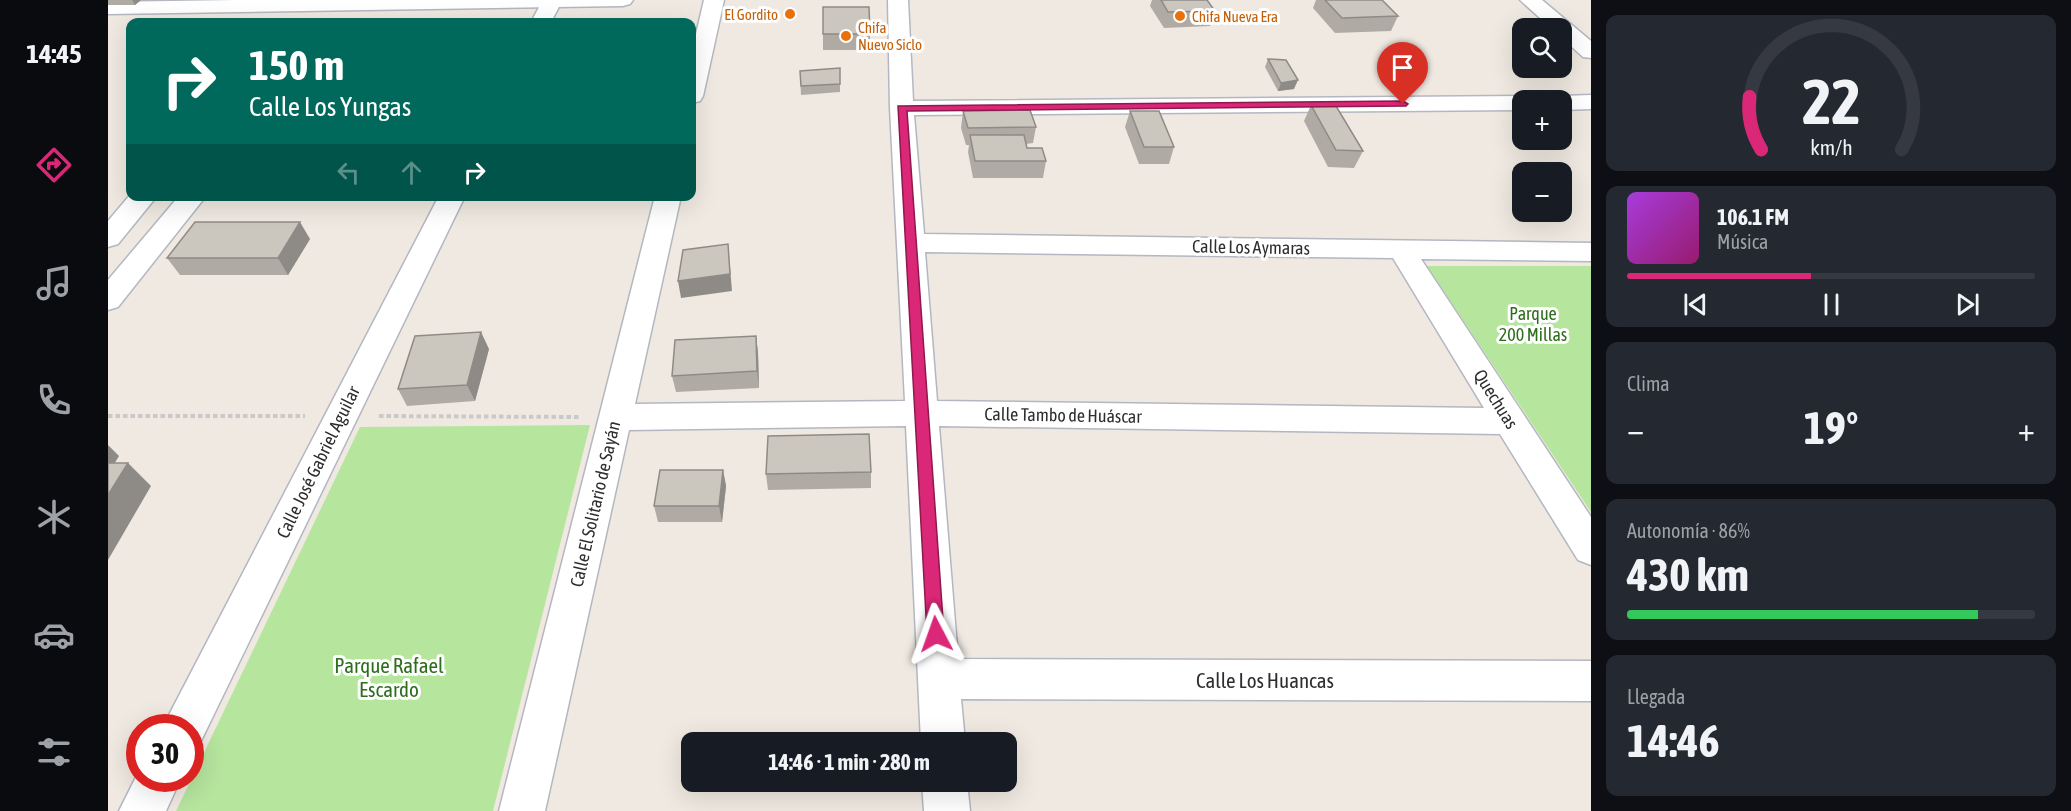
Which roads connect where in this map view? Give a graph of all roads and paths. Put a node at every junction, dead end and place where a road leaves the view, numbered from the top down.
1 (622, 0) edge
2 (714, 0) edge
3 (898, 0) edge
4 (1530, 0) edge
5 (552, 1) edge
6 (352, 2) edge
7 (314, 4) junction
8 (108, 8) edge
9 (301, 18) edge
10 (338, 18) edge
11 (543, 18) edge
12 (1591, 52) edge
13 (696, 79) edge
14 (1591, 102) edge
15 (1512, 103) edge
16 (1572, 103) edge
17 (902, 108) junction
18 (140, 201) edge
19 (189, 201) edge
20 (449, 201) edge
21 (667, 201) edge
22 (108, 238) edge
23 (910, 243) junction
24 (1401, 249) junction
25 (1591, 252) edge
26 (108, 300) edge
27 (921, 413) junction
28 (616, 417) junction
29 (1510, 421) junction
30 (1591, 549) edge
31 (939, 679) junction
32 (1591, 681) edge
33 (192, 714) edge
34 (942, 732) edge
35 (152, 792) edge
36 (946, 792) edge
37 (142, 811) edge
38 (522, 811) edge
39 (947, 811) edge

1 - 5 street
2 - 13 street
3 - 17 street
4 - 12 street
5 - 6 street
5 - 11 street
6 - 7 street
6 - 10 street
7 - 8 street
7 - 9 street
14 - 16 street
15 - 17 street
17 - 23 street
18 - 22 street
19 - 26 street
20 - 33 street, Calle José Gabriel Aguilar
21 - 28 street, Calle El Solitario de Sayán
23 - 24 street, Calle Los Aymaras
23 - 27 street
24 - 25 street, Calle Los Aymaras
24 - 29 street, Quechuas
27 - 28 street, Calle Tambo de Huáscar
27 - 29 street, Calle Tambo de Huáscar
27 - 31 street
28 - 38 street, Calle El Solitario de Sayán
29 - 30 street, Quechuas
31 - 32 street, Calle Los Huancas
31 - 34 street
35 - 37 street
36 - 39 street

